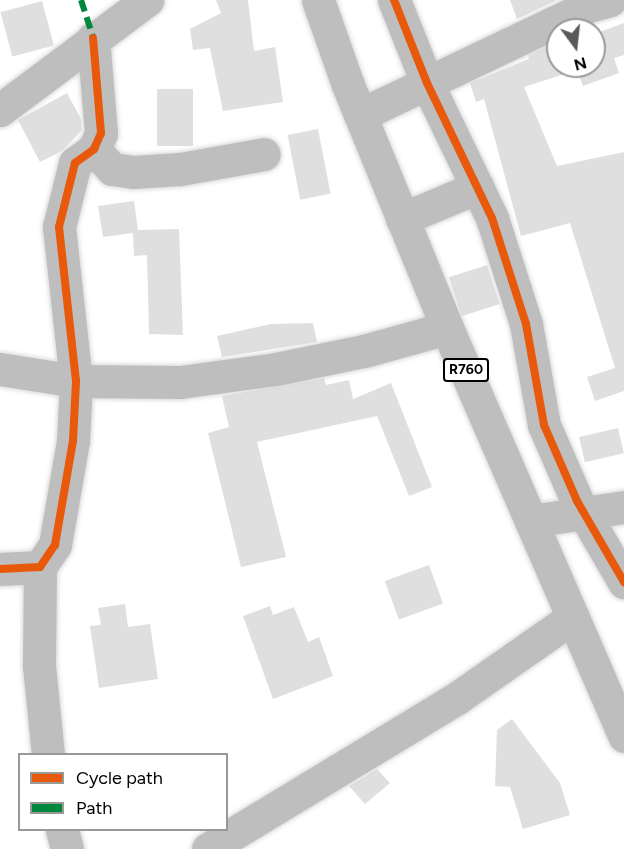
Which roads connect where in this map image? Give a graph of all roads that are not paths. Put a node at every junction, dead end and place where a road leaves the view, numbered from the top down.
1 (147, 0) edge
2 (318, 0) edge
3 (394, 0) edge
4 (610, 0) edge
5 (93, 38) junction
6 (427, 83) junction
7 (0, 110) edge
8 (360, 115) junction
9 (94, 149) junction
10 (264, 154) dead end
11 (478, 187) junction
12 (402, 219) junction
13 (447, 328) junction
14 (0, 369) edge
15 (76, 381) junction
16 (624, 507) edge
17 (584, 512) junction
18 (531, 521) junction
19 (40, 567) junction
20 (0, 569) edge
21 (624, 582) edge
22 (573, 617) junction
23 (624, 736) edge
24 (48, 753) edge
25 (63, 831) edge
26 (67, 849) edge
27 (208, 849) edge

1 - 5 street
2 - 8 street, R760
3 - 6 street
4 - 6 street
5 - 7 street
5 - 9 street
6 - 8 street
6 - 11 street
8 - 12 street, R760
9 - 10 street
9 - 15 street
11 - 12 street
11 - 17 street
12 - 13 street, R760
13 - 15 street
13 - 18 street, R760
14 - 15 street
15 - 19 street
16 - 17 street
17 - 18 street
17 - 21 street
18 - 22 street, R760
19 - 20 street
19 - 24 street
22 - 23 street, R760
22 - 27 street
25 - 26 street

